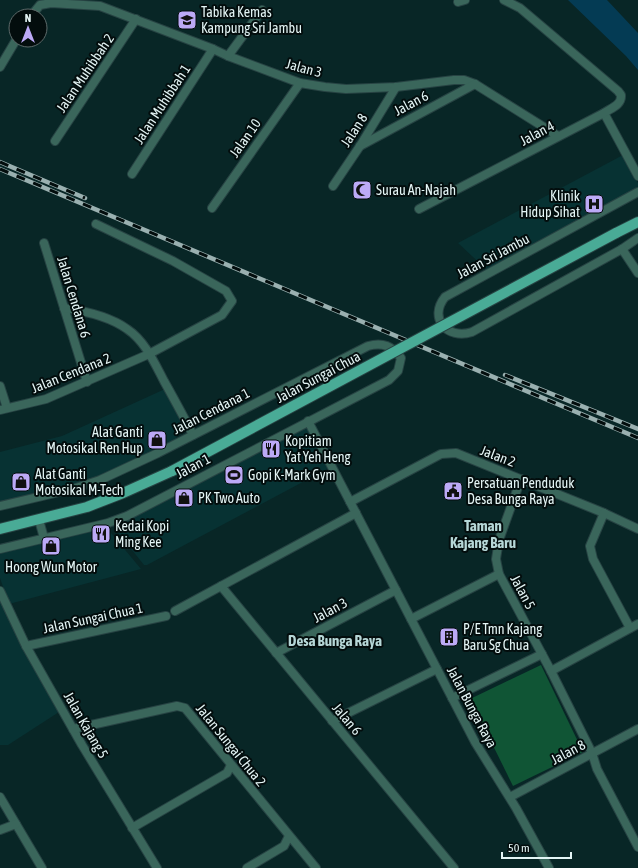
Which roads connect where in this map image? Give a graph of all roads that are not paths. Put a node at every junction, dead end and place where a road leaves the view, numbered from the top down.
1 (504, 0) edge
2 (38, 8) edge
3 (262, 10) dead end
4 (136, 19) junction
5 (11, 48) edge
6 (213, 49) junction
7 (228, 56) junction
8 (0, 67) edge
9 (300, 83) junction
10 (475, 84) junction
11 (396, 88) junction
12 (604, 113) junction
13 (558, 136) junction
14 (55, 141) dead end
15 (360, 146) junction
16 (132, 174) dead end
17 (638, 176) edge
18 (333, 186) dead end
19 (638, 192) edge
20 (212, 208) dead end
21 (419, 209) dead end
22 (638, 222) edge
23 (96, 224) dead end
24 (638, 238) edge
25 (44, 243) dead end
26 (622, 248) junction
27 (638, 273) edge
28 (64, 308) junction
29 (149, 354) junction
30 (389, 380) joint
31 (87, 382) junction
32 (0, 386) edge
33 (4, 409) edge
34 (308, 421) junction
35 (193, 435) junction
36 (521, 479) junction
37 (350, 502) junction
38 (0, 506) edge
39 (356, 513) junction
40 (604, 513) junction
41 (39, 520) junction
42 (0, 529) edge
43 (638, 529) edge
44 (44, 538) junction
45 (0, 549) edge
46 (499, 574) junction
47 (221, 586) junction
48 (396, 590) junction
49 (0, 591) edge
50 (176, 611) dead end
51 (166, 616) dead end
52 (411, 619) junction
53 (638, 624) edge
54 (630, 628) junction
55 (26, 646) junction
56 (276, 653) junction
57 (542, 654) junction
58 (437, 669) junction
59 (551, 671) junction
60 (452, 698) junction
61 (332, 721) junction
62 (73, 729) junction
63 (638, 729) edge
64 (592, 754) junction
65 (231, 765) junction
66 (0, 797) edge
67 (510, 797) junction
68 (16, 824) junction
69 (132, 828) junction
70 (0, 830) edge
71 (289, 836) junction
72 (638, 847) edge
73 (42, 868) edge
74 (157, 868) edge
75 (247, 868) edge
76 (316, 868) edge
77 (454, 868) edge
78 (549, 868) edge

1 - 12 street, Jalan 4
2 - 4 street, Jalan 3
3 - 7 street
4 - 6 street, Jalan 3
4 - 14 street, Jalan Muhibbah 2
5 - 8 street
6 - 7 street, Jalan 3
6 - 16 street, Jalan Muhibbah 1
7 - 9 street, Jalan 3
9 - 11 street, Jalan 3
9 - 20 street, Jalan 10
10 - 11 street, Jalan 3
10 - 13 street, Jalan 3
10 - 15 street, Jalan 6
11 - 15 street, Jalan 8
12 - 13 street, Jalan 4
12 - 17 street
13 - 21 street, Jalan 4
15 - 18 street, Jalan 8
19 - 26 street, Jalan Sri Jambu
22 - 41 main road, Jalan Sungai Chua, bridge
23 - 29 street, Jalan Cendana 2
24 - 26 street
25 - 28 street, Jalan Cendana 6
26 - 27 street
28 - 29 street
28 - 31 street, Jalan Cendana 6
29 - 31 street, Jalan Cendana 2
29 - 35 street
30 - 34 street, Jalan 1
30 - 35 street, Jalan Cendana 1
31 - 33 street, Jalan Cendana 2
32 - 33 street
34 - 37 street, Jalan Bunga Raya
34 - 44 street, Jalan 1
35 - 38 street, Jalan Cendana 1
36 - 37 street, Jalan 2
36 - 40 street, Jalan 2
36 - 46 street, Jalan 5
37 - 39 street, Jalan Bunga Raya
39 - 47 street
39 - 48 street, Jalan Bunga Raya
40 - 43 street, Jalan 2
40 - 54 street
41 - 42 main road, Jalan Sungai Chua
41 - 44 street
44 - 45 street, Jalan 1
46 - 52 street
46 - 57 street, Jalan 5
47 - 50 street
47 - 56 street, Jalan 6
48 - 52 street, Jalan Bunga Raya
48 - 56 street, Jalan 3
49 - 55 street, Jalan Kajang 5
51 - 55 street, Jalan Sungai Chua 1
52 - 58 street, Jalan Bunga Raya
53 - 54 street
54 - 59 street
55 - 62 street, Jalan Kajang 5
56 - 61 street, Jalan 6
57 - 59 street, Jalan 5
57 - 60 street
58 - 60 street, Jalan Bunga Raya
58 - 61 street
59 - 64 street, Jalan 5
60 - 67 street, Jalan Bunga Raya
61 - 77 street, Jalan 6
62 - 65 street, Jalan Sungai Chua 2
62 - 69 street, Jalan Kajang 5
63 - 64 street, Jalan 8
64 - 67 street, Jalan 8
64 - 72 street, Jalan 5
65 - 69 street
65 - 71 street, Jalan Sungai Chua 2
66 - 68 street
67 - 78 street, Jalan Bunga Raya
68 - 70 street
68 - 73 street
69 - 74 street, Jalan Kajang 5
71 - 75 street
71 - 76 street, Jalan Sungai Chua 2

